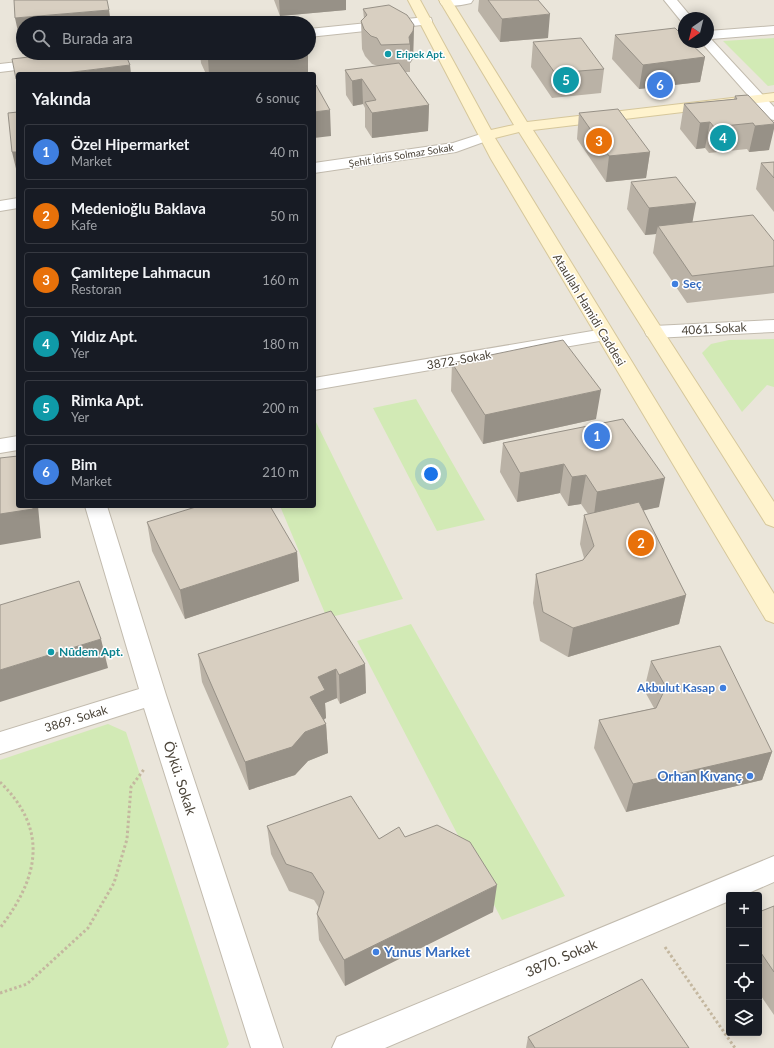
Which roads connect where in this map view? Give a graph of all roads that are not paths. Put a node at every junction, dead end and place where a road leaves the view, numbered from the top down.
1 (414, 0) edge
2 (467, 0) edge
3 (670, 0) edge
4 (445, 1) edge
5 (681, 12) edge
6 (426, 21) junction
7 (774, 30) edge
8 (316, 32) edge
9 (714, 35) edge
10 (713, 48) edge
11 (55, 62) edge
12 (0, 68) edge
13 (774, 97) edge
14 (759, 99) junction
15 (774, 116) edge
16 (523, 126) junction
17 (487, 136) junction
18 (316, 168) edge
19 (16, 203) edge
20 (0, 206) edge
21 (774, 326) edge
22 (654, 332) junction
23 (604, 335) junction
24 (316, 384) edge
25 (16, 443) edge
26 (0, 446) edge
27 (97, 508) edge
28 (774, 519) edge
29 (774, 614) edge
30 (153, 695) junction
31 (0, 743) edge
32 (774, 869) edge
33 (267, 1048) edge
34 (348, 1048) edge

1 - 6 street, Ataullah Hamidi Caddesi
2 - 4 street
3 - 5 street
4 - 16 street
6 - 8 street
6 - 17 street, Ataullah Hamidi Caddesi
7 - 9 street
10 - 14 street
11 - 12 street
13 - 14 street
14 - 15 street
14 - 16 street
16 - 17 street
16 - 22 street
17 - 18 street, Şehit İdris Solmaz Sokak
17 - 23 street, Ataullah Hamidi Caddesi
19 - 20 street
21 - 22 street, 4061. Sokak
22 - 28 street
23 - 24 street, 3872. Sokak
23 - 29 street, Ataullah Hamidi Caddesi
25 - 26 street
27 - 30 street, Öykü. Sokak
30 - 31 street, 3869. Sokak
30 - 33 street, Öykü. Sokak
32 - 34 street, 3870. Sokak

